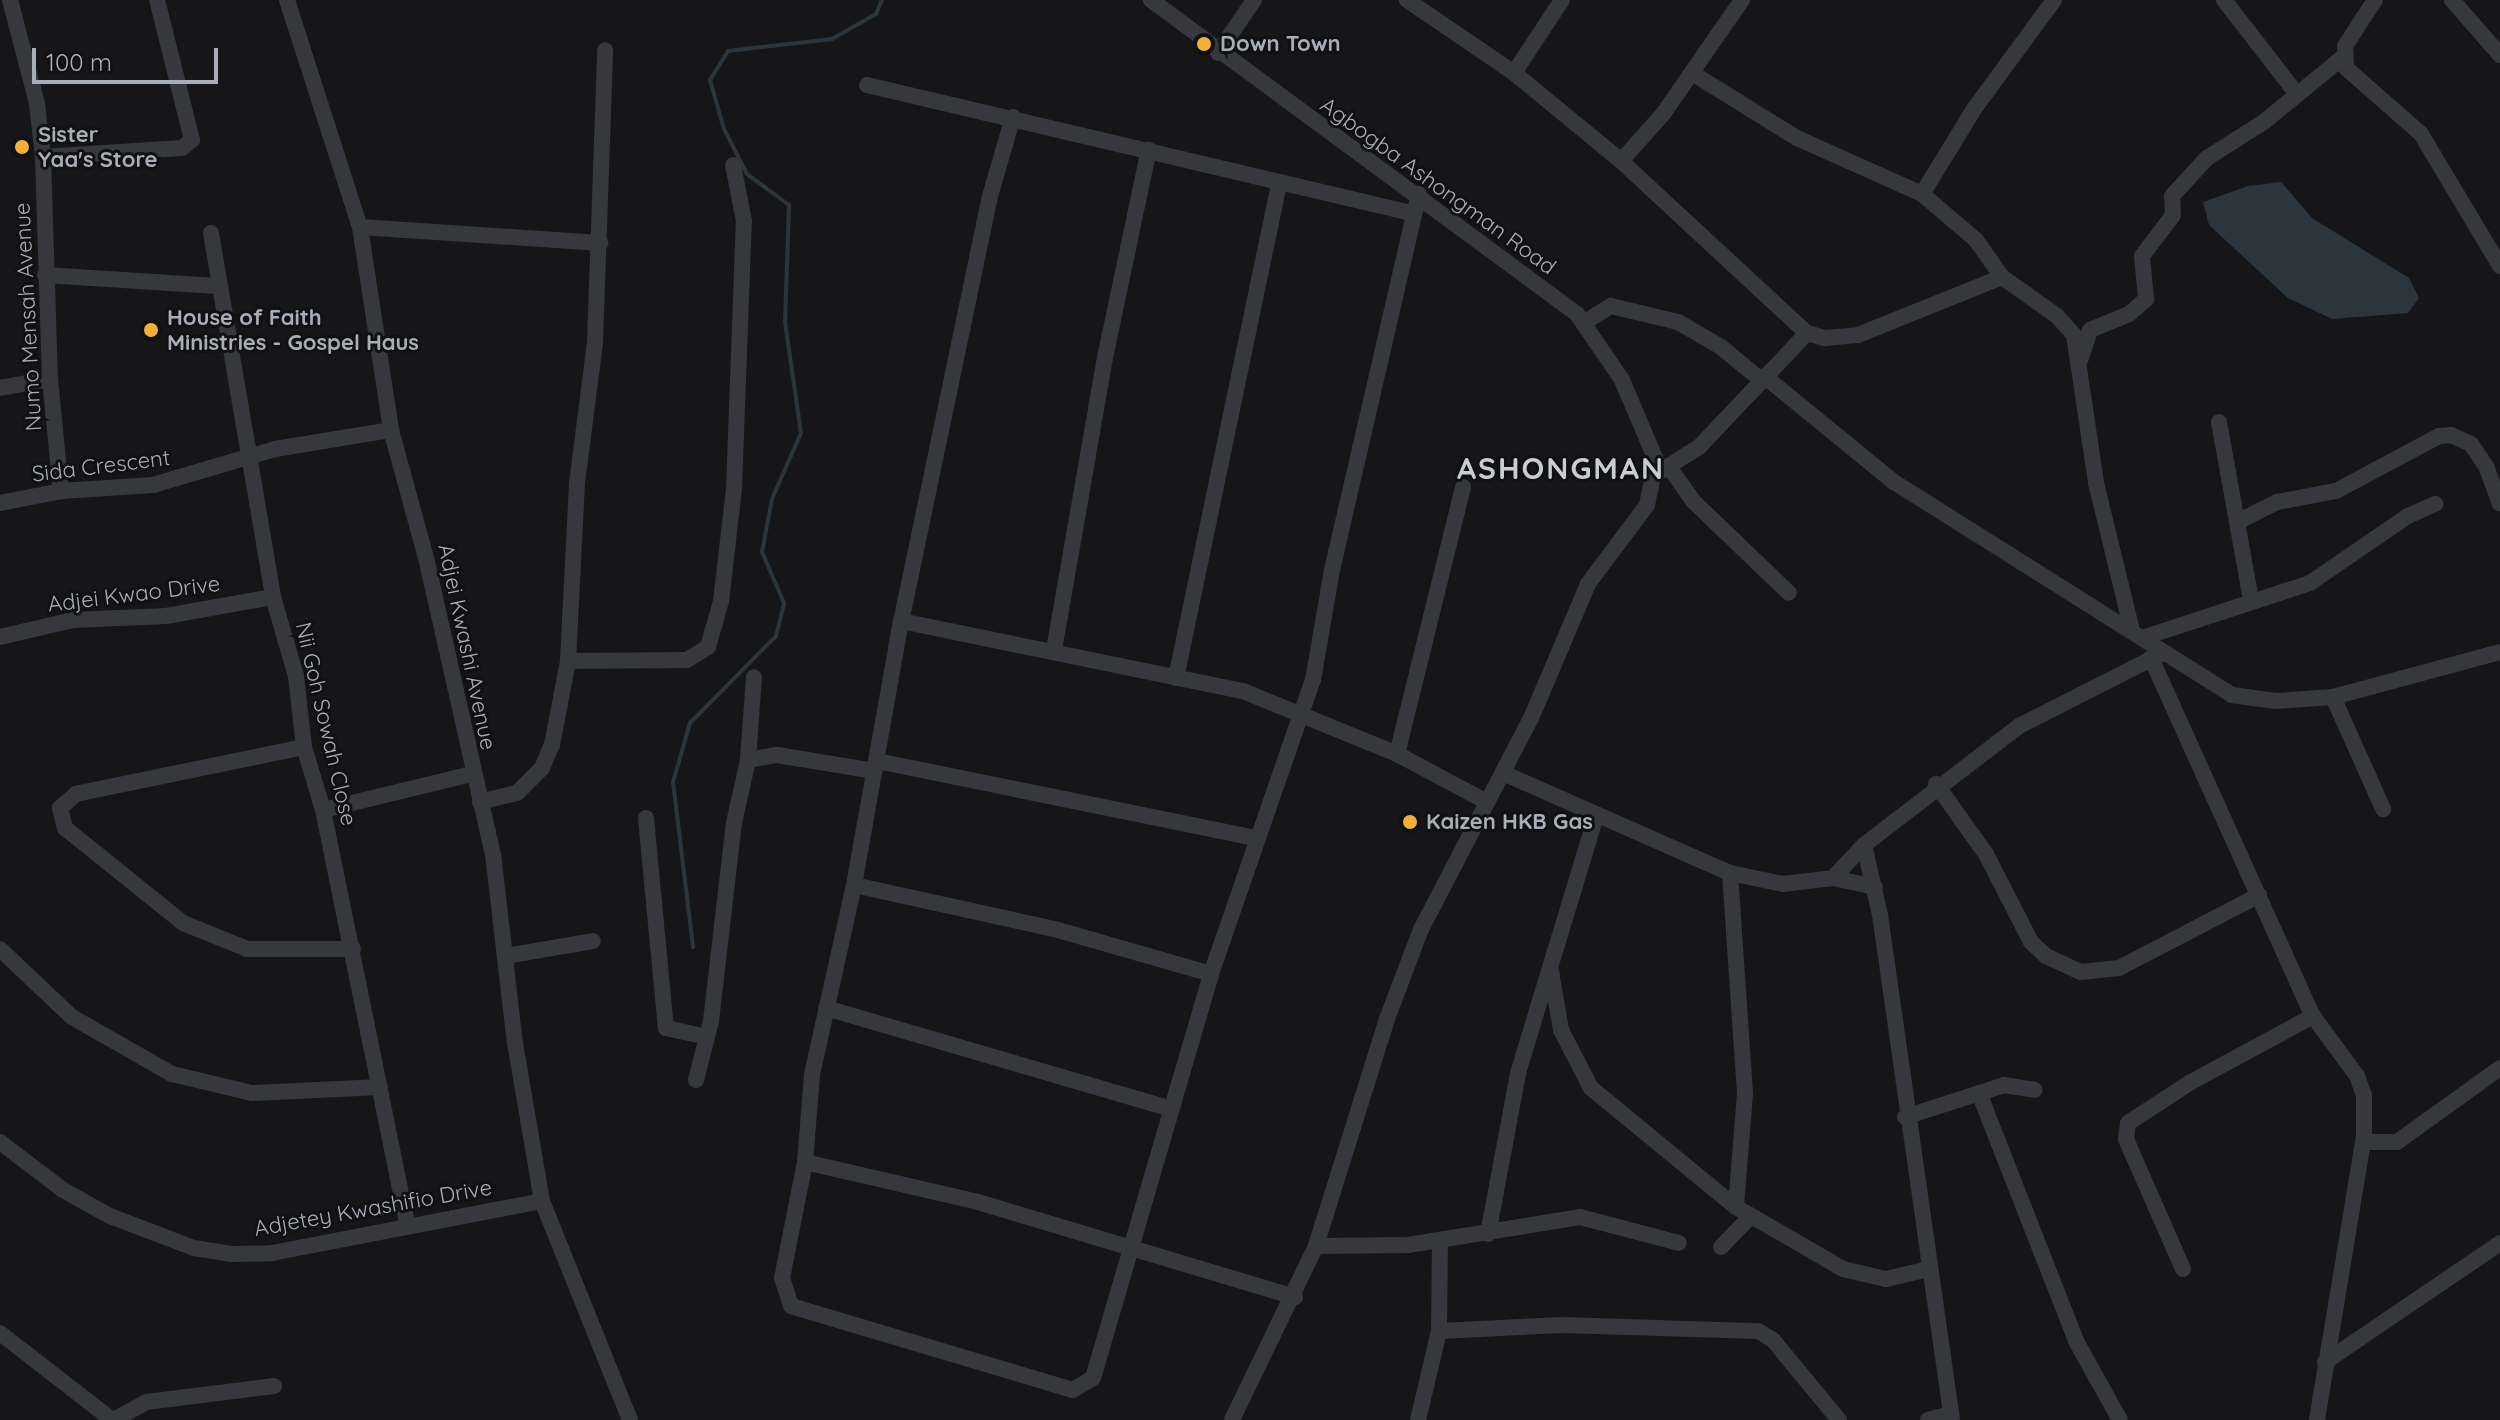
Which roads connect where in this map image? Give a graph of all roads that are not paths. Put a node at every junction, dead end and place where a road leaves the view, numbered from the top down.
1 (157, 0) edge
2 (287, 0) edge
3 (1151, 0) edge
4 (1254, 0) edge
5 (1407, 0) edge
6 (1562, 0) edge
7 (1742, 0) edge
8 (2054, 0) edge
9 (2224, 0) edge
10 (2375, 0) edge
11 (2452, 0) edge
12 (8, 11) edge
13 (605, 50) dead end
14 (1218, 53) junction
15 (2500, 55) edge
16 (2342, 58) junction
17 (1514, 73) junction
18 (1692, 73) junction
19 (867, 85) dead end
20 (2297, 94) junction
21 (1013, 117) junction
22 (1149, 149) junction
23 (43, 157) junction
24 (1621, 161) junction
25 (733, 165) dead end
26 (1279, 184) junction
27 (1419, 194) junction
28 (1922, 194) junction
29 (1411, 213) junction
30 (360, 227) junction
31 (211, 233) dead end
32 (600, 243) junction
33 (2500, 266) edge
34 (45, 275) junction
35 (2002, 277) junction
36 (217, 286) junction
37 (1585, 322) junction
38 (1807, 333) junction
39 (2080, 359) junction
40 (1763, 378) junction
41 (50, 379) junction
42 (0, 388) edge
43 (2219, 422) dead end
44 (391, 430) junction
45 (253, 459) junction
46 (1663, 471) junction
47 (1463, 487) dead end
48 (61, 491) junction
49 (0, 503) edge
50 (2435, 504) dead end
51 (2500, 504) edge
52 (2237, 522) junction
53 (1789, 593) dead end
54 (273, 597) junction
55 (2251, 599) junction
56 (901, 621) junction
57 (2136, 632) junction
58 (0, 637) edge
59 (1054, 650) junction
60 (2500, 652) edge
61 (2157, 656) junction
62 (568, 661) junction
63 (754, 677) dead end
64 (1176, 678) junction
65 (2333, 697) junction
66 (1301, 715) junction
67 (304, 747) junction
68 (1397, 754) junction
69 (748, 760) junction
70 (876, 766) junction
71 (1503, 773) junction
72 (472, 774) junction
73 (1936, 784) junction
74 (480, 802) junction
75 (1487, 802) junction
76 (2383, 809) dead end
77 (323, 810) junction
78 (1596, 817) junction
79 (646, 818) dead end
80 (1257, 838) junction
81 (1864, 845) junction
82 (1730, 873) junction
83 (1833, 878) junction
84 (854, 885) junction
85 (1875, 887) junction
86 (2259, 895) junction
87 (593, 941) dead end
88 (0, 949) edge
89 (353, 949) junction
90 (506, 956) junction
91 (1551, 971) junction
92 (1211, 974) junction
93 (826, 1008) junction
94 (2313, 1016) junction
95 (699, 1035) junction
96 (2500, 1068) edge
97 (696, 1080) dead end
98 (380, 1087) junction
99 (2035, 1090) dead end
100 (1979, 1093) junction
101 (1172, 1109) junction
102 (1905, 1117) junction
103 (0, 1142) edge
104 (2363, 1142) junction
105 (805, 1162) junction
106 (542, 1201) junction
107 (1736, 1207) junction
108 (1750, 1217) junction
109 (407, 1224) junction
110 (1488, 1234) junction
111 (1440, 1241) junction
112 (1679, 1243) dead end
113 (2500, 1243) edge
114 (1316, 1246) junction
115 (1131, 1247) junction
116 (1721, 1247) dead end
117 (1929, 1269) junction
118 (2183, 1269) dead end
119 (1295, 1297) junction
120 (1439, 1331) junction
121 (0, 1333) edge
122 (2325, 1362) junction
123 (274, 1386) dead end
124 (1951, 1417) edge
125 (1235, 1419) edge
126 (113, 1420) edge
127 (630, 1420) edge
128 (1418, 1420) edge
129 (1839, 1420) edge
130 (1928, 1420) edge
131 (2120, 1420) edge
132 (2317, 1420) edge

1 - 23 street
2 - 30 street, Adjei Kwashi Avenue
3 - 14 street, Agbogba Ashongman Road
4 - 14 street
5 - 17 street
6 - 17 street
7 - 18 street
8 - 28 street
9 - 20 street
10 - 16 street
11 - 15 street
12 - 23 street, Numo Mensah Avenue
13 - 32 street
14 - 27 street, Agbogba Ashongman Road
16 - 20 street
16 - 33 street
17 - 24 street
18 - 24 street
18 - 28 street
19 - 21 street
20 - 39 street
21 - 22 street
21 - 56 street
22 - 26 street
22 - 59 street
23 - 34 street, Numo Mensah Avenue
24 - 38 street
25 - 62 street
26 - 29 street
26 - 64 street
27 - 29 street
27 - 37 street, Agbogba Ashongman Road
28 - 35 street
29 - 66 street
30 - 32 street
30 - 44 street, Adjei Kwashi Avenue
31 - 36 street, Nii Goh Sowah Close
32 - 62 street
34 - 36 street
34 - 41 street, Numo Mensah Avenue
35 - 38 street
35 - 39 street
36 - 45 street, Nii Goh Sowah Close
37 - 40 street
37 - 46 street, Agbogba Ashongman Road
38 - 40 street
39 - 57 street
40 - 46 street
40 - 57 street
41 - 42 street
41 - 48 street, Numo Mensah Avenue
43 - 52 street
44 - 45 street, Sida Crescent
44 - 72 street, Adjei Kwashi Avenue
45 - 48 street, Sida Crescent
45 - 54 street, Nii Goh Sowah Close
46 - 53 street
46 - 71 street
47 - 68 street
48 - 49 street, Sida Crescent
50 - 55 street
51 - 52 street
52 - 55 street
54 - 58 street, Adjei Kwao Drive
54 - 67 street, Nii Goh Sowah Close
55 - 57 street
56 - 59 street
56 - 70 street
57 - 61 street
59 - 64 street
60 - 65 street
61 - 65 street
61 - 73 street
61 - 86 street
62 - 74 street
63 - 69 street
64 - 66 street
65 - 76 street
66 - 68 street
66 - 80 street
67 - 77 street, Nii Goh Sowah Close
67 - 89 street
68 - 75 street
69 - 70 street
69 - 95 street
70 - 80 street
70 - 84 street
71 - 75 street
71 - 78 street
72 - 74 street, Adjei Kwashi Avenue
72 - 77 street
73 - 81 street
73 - 86 street
74 - 90 street, Adjei Kwashi Avenue
75 - 114 street
77 - 89 street, Nii Goh Sowah Close
78 - 82 street
78 - 91 street
79 - 95 street
80 - 92 street
81 - 83 street
81 - 85 street
82 - 83 street
82 - 107 street
83 - 85 street
84 - 92 street
84 - 93 street
85 - 102 street
86 - 94 street
87 - 90 street
88 - 98 street
89 - 98 street, Nii Goh Sowah Close
90 - 106 street, Adjei Kwashi Avenue
91 - 107 street
91 - 110 street
92 - 101 street
93 - 101 street
93 - 105 street
94 - 104 street
94 - 118 street
95 - 97 street
96 - 104 street
98 - 109 street, Nii Goh Sowah Close
99 - 100 street
100 - 102 street
100 - 131 street
101 - 115 street
102 - 117 street
103 - 109 street, Adjetey Kwashifio Drive
104 - 122 street
105 - 115 street
105 - 115 street
106 - 109 street, Adjetey Kwashifio Drive
106 - 127 street, Adjei Kwashi Avenue
107 - 108 street
108 - 116 street
108 - 117 street
110 - 111 street
110 - 112 street
111 - 114 street
111 - 120 street
113 - 122 street
114 - 119 street
115 - 119 street
117 - 124 street
119 - 125 street
120 - 128 street
120 - 129 street
121 - 126 street
122 - 132 street
123 - 126 street
124 - 130 street

